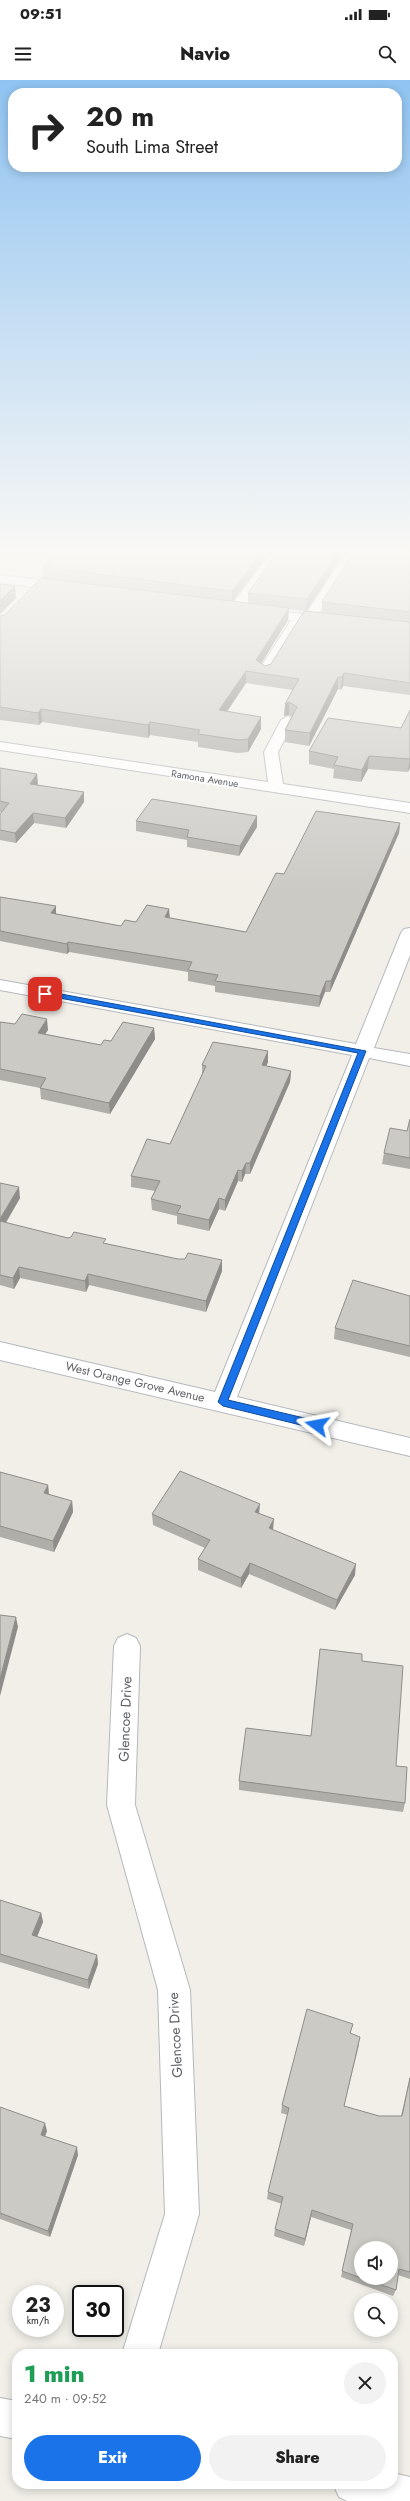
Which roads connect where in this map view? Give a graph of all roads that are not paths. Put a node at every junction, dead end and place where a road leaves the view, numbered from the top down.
1 (267, 668) edge
2 (264, 672) edge
3 (288, 720) edge
4 (0, 746) edge
5 (276, 788) junction
6 (410, 808) edge
7 (410, 933) edge
8 (0, 985) edge
9 (363, 1051) junction
10 (410, 1060) edge
11 (0, 1351) edge
12 (223, 1402) junction
13 (410, 1447) edge
14 (127, 1646) dead end
15 (142, 2349) edge
16 (0, 2418) edge
17 (12, 2419) edge
18 (376, 2489) edge
19 (410, 2496) edge

1 - 2 street
3 - 5 street
4 - 5 street, Ramona Avenue
5 - 6 street, Ramona Avenue
7 - 9 street
8 - 9 street
9 - 10 street
9 - 12 street
11 - 12 street, West Orange Grove Avenue
12 - 13 street, West Orange Grove Avenue
14 - 15 street, Glencoe Drive
16 - 17 street
18 - 19 street

